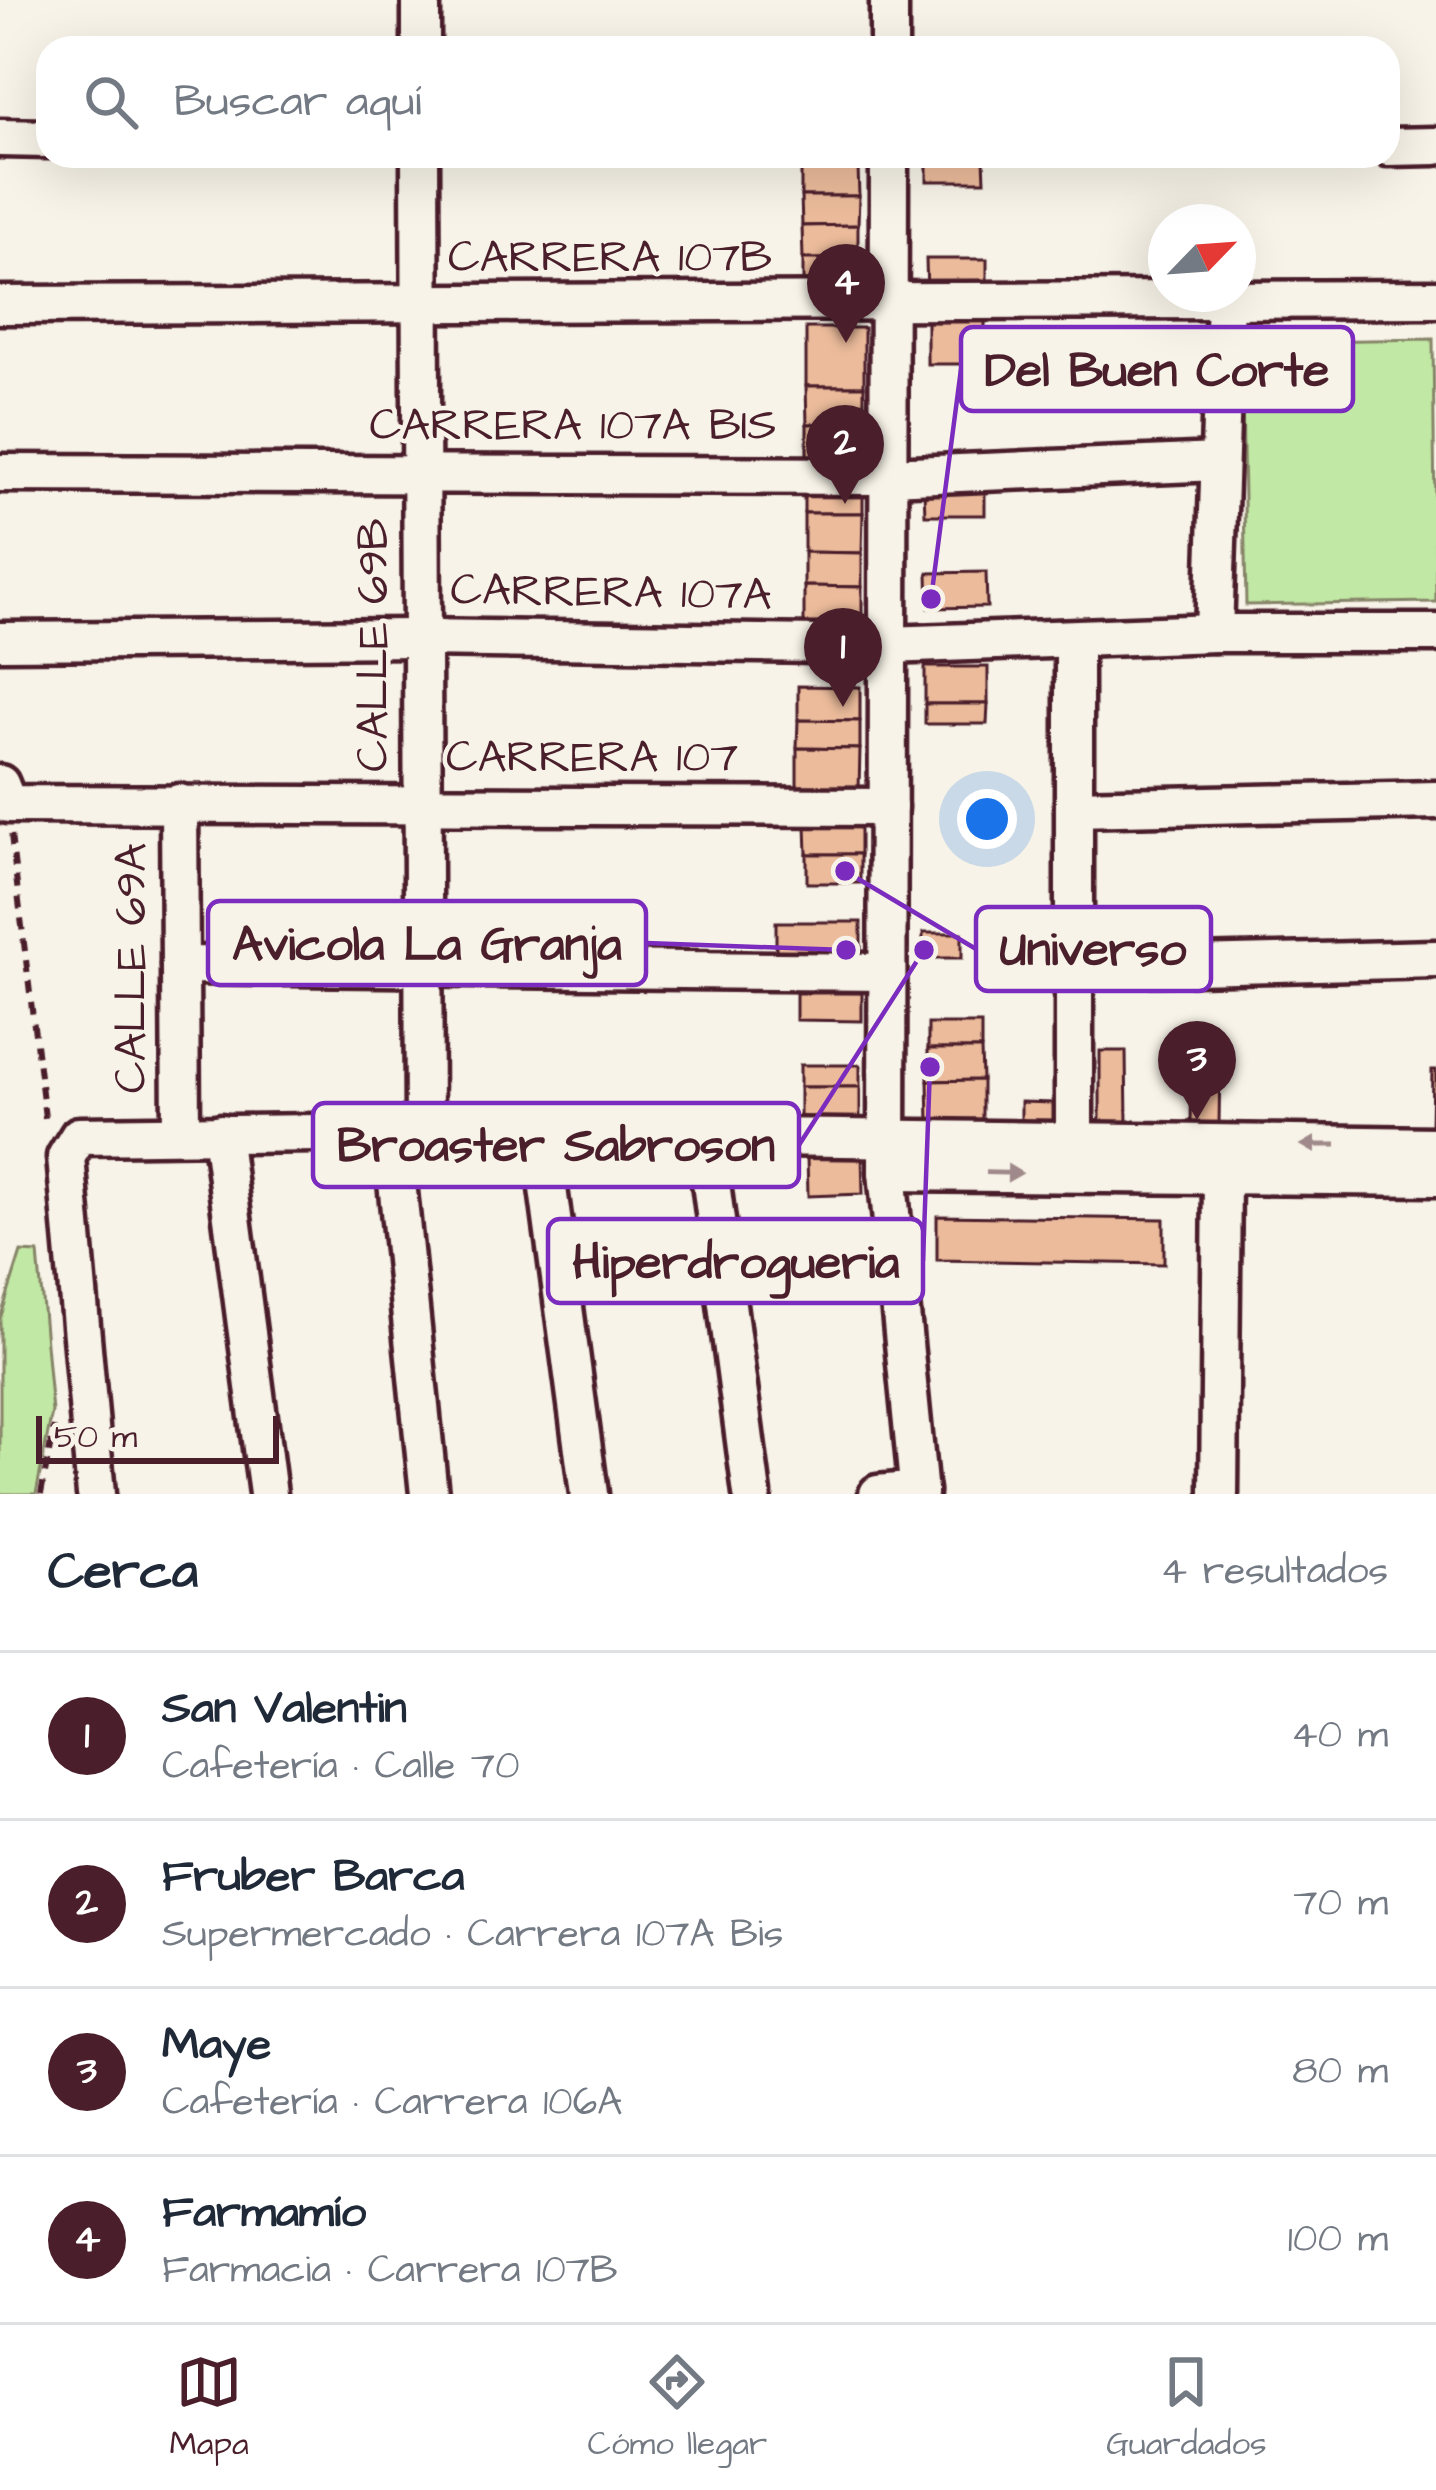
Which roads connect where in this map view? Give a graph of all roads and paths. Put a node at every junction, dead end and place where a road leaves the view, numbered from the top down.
1 (422, 0) edge
2 (889, 0) edge
3 (421, 36) edge
4 (889, 36) edge
5 (0, 139) edge
6 (36, 139) edge
7 (1436, 146) edge
8 (1400, 147) edge
9 (420, 168) edge
10 (889, 168) edge
11 (1436, 299) edge
12 (1256, 300) edge
13 (1148, 301) edge
14 (888, 304) junction
15 (0, 305) edge
16 (421, 307) junction
17 (1224, 312) edge
18 (1218, 462) junction
19 (0, 473) edge
20 (422, 473) junction
21 (888, 476) junction
22 (1214, 633) junction
23 (1436, 633) edge
24 (419, 638) junction
25 (1074, 639) junction
26 (0, 641) edge
27 (888, 645) junction
28 (4, 794) edge
29 (1436, 800) edge
30 (179, 803) junction
31 (422, 806) junction
32 (888, 807) junction
33 (1074, 808) junction
34 (1436, 959) edge
35 (180, 964) junction
36 (422, 964) junction
37 (1074, 968) junction
38 (887, 972) junction
39 (181, 1132) junction
40 (221, 1133) junction
41 (408, 1133) junction
42 (542, 1136) junction
43 (705, 1137) junction
44 (1074, 1144) junction
45 (1436, 1146) edge
46 (887, 1157) junction
47 (1222, 1175) junction
48 (1436, 1177) edge
49 (919, 1492) edge
50 (97, 1494) edge
51 (268, 1494) edge
52 (429, 1494) edge
53 (589, 1494) edge
54 (752, 1494) edge
55 (878, 1494) edge
56 (1219, 1494) edge

1 - 3 street
2 - 4 street
5 - 6 street
7 - 8 street
9 - 16 street, CALLE 69B
10 - 14 street
11 - 12 street, CARRERA 107B
13 - 14 street, CARRERA 107B
14 - 16 street, CARRERA 107B
14 - 21 street
15 - 16 street, CARRERA 107B
16 - 20 street, CALLE 69B
17 - 18 street
18 - 21 street, CARRERA 107A BIS
18 - 22 street
19 - 20 street, CARRERA 107A BIS
20 - 21 street, CARRERA 107A BIS
20 - 24 street, CALLE 69B
21 - 27 street
22 - 23 street, CARRERA 107A
22 - 25 street, CARRERA 107A
24 - 26 street, CARRERA 107A
24 - 27 street, CARRERA 107A
24 - 31 street, CALLE 69B
25 - 27 street, CARRERA 107A
25 - 33 street
27 - 32 street
28 - 30 street, CARRERA 107
29 - 33 street
30 - 31 street, CARRERA 107
30 - 35 street, CALLE 69A
31 - 32 street, CARRERA 107
31 - 36 street, CALLE 69B
32 - 38 street
33 - 37 street
34 - 37 street
35 - 36 street
35 - 39 street, CALLE 69A
36 - 38 street
36 - 41 street, CALLE 69B
37 - 44 street
38 - 46 street
39 - 40 street
39 - 50 street
40 - 41 street
40 - 51 street
41 - 42 street
41 - 52 street, CALLE 69B
42 - 43 street
42 - 53 street
43 - 46 street
43 - 54 street
45 -> 44 street
44 - 46 street
46 -> 47 street
46 - 49 street
47 - 48 street
47 - 56 street
49 - 55 street

